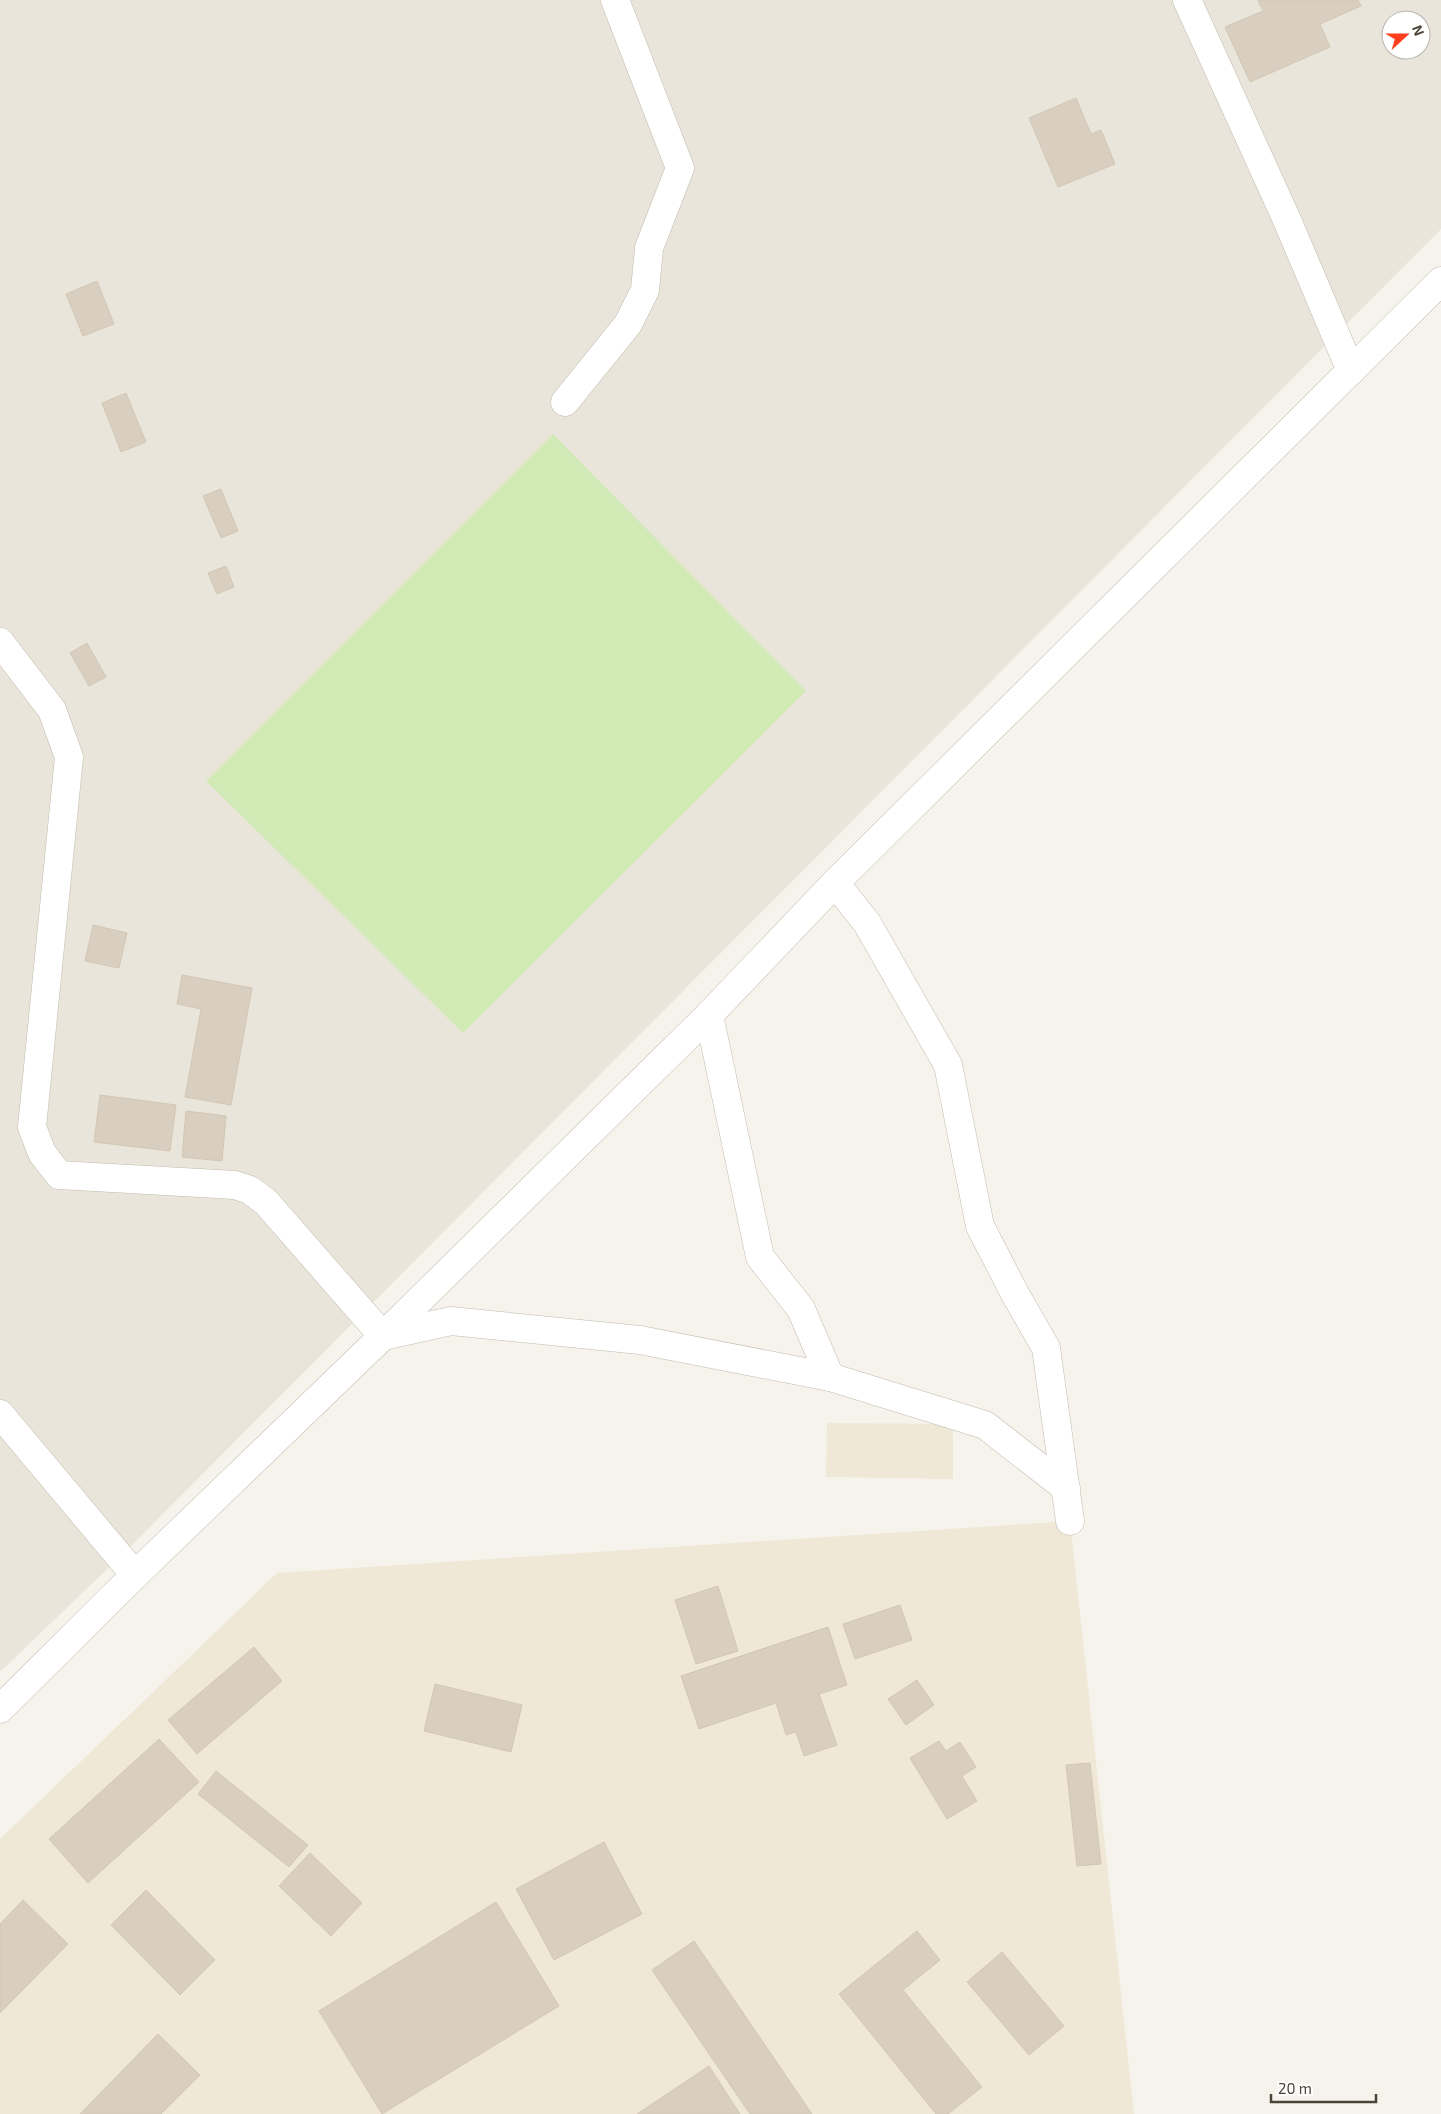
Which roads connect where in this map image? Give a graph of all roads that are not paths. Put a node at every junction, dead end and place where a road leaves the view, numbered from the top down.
1 (615, 0) edge
2 (1188, 0) edge
3 (1441, 281) edge
4 (1351, 371) junction
5 (565, 402) dead end
6 (0, 642) edge
7 (835, 883) junction
8 (709, 1015) junction
9 (383, 1336) junction
10 (830, 1377) junction
11 (0, 1414) edge
12 (1066, 1488) junction
13 (1070, 1521) dead end
14 (135, 1575) junction
15 (0, 1709) edge

1 - 5 street
2 - 4 street
3 - 4 street
4 - 7 street
6 - 9 street
7 - 8 street
7 - 12 street
8 - 9 street
8 - 10 street
9 - 10 street
9 - 14 street
10 - 12 street
11 - 14 street
12 - 13 street
14 - 15 street

